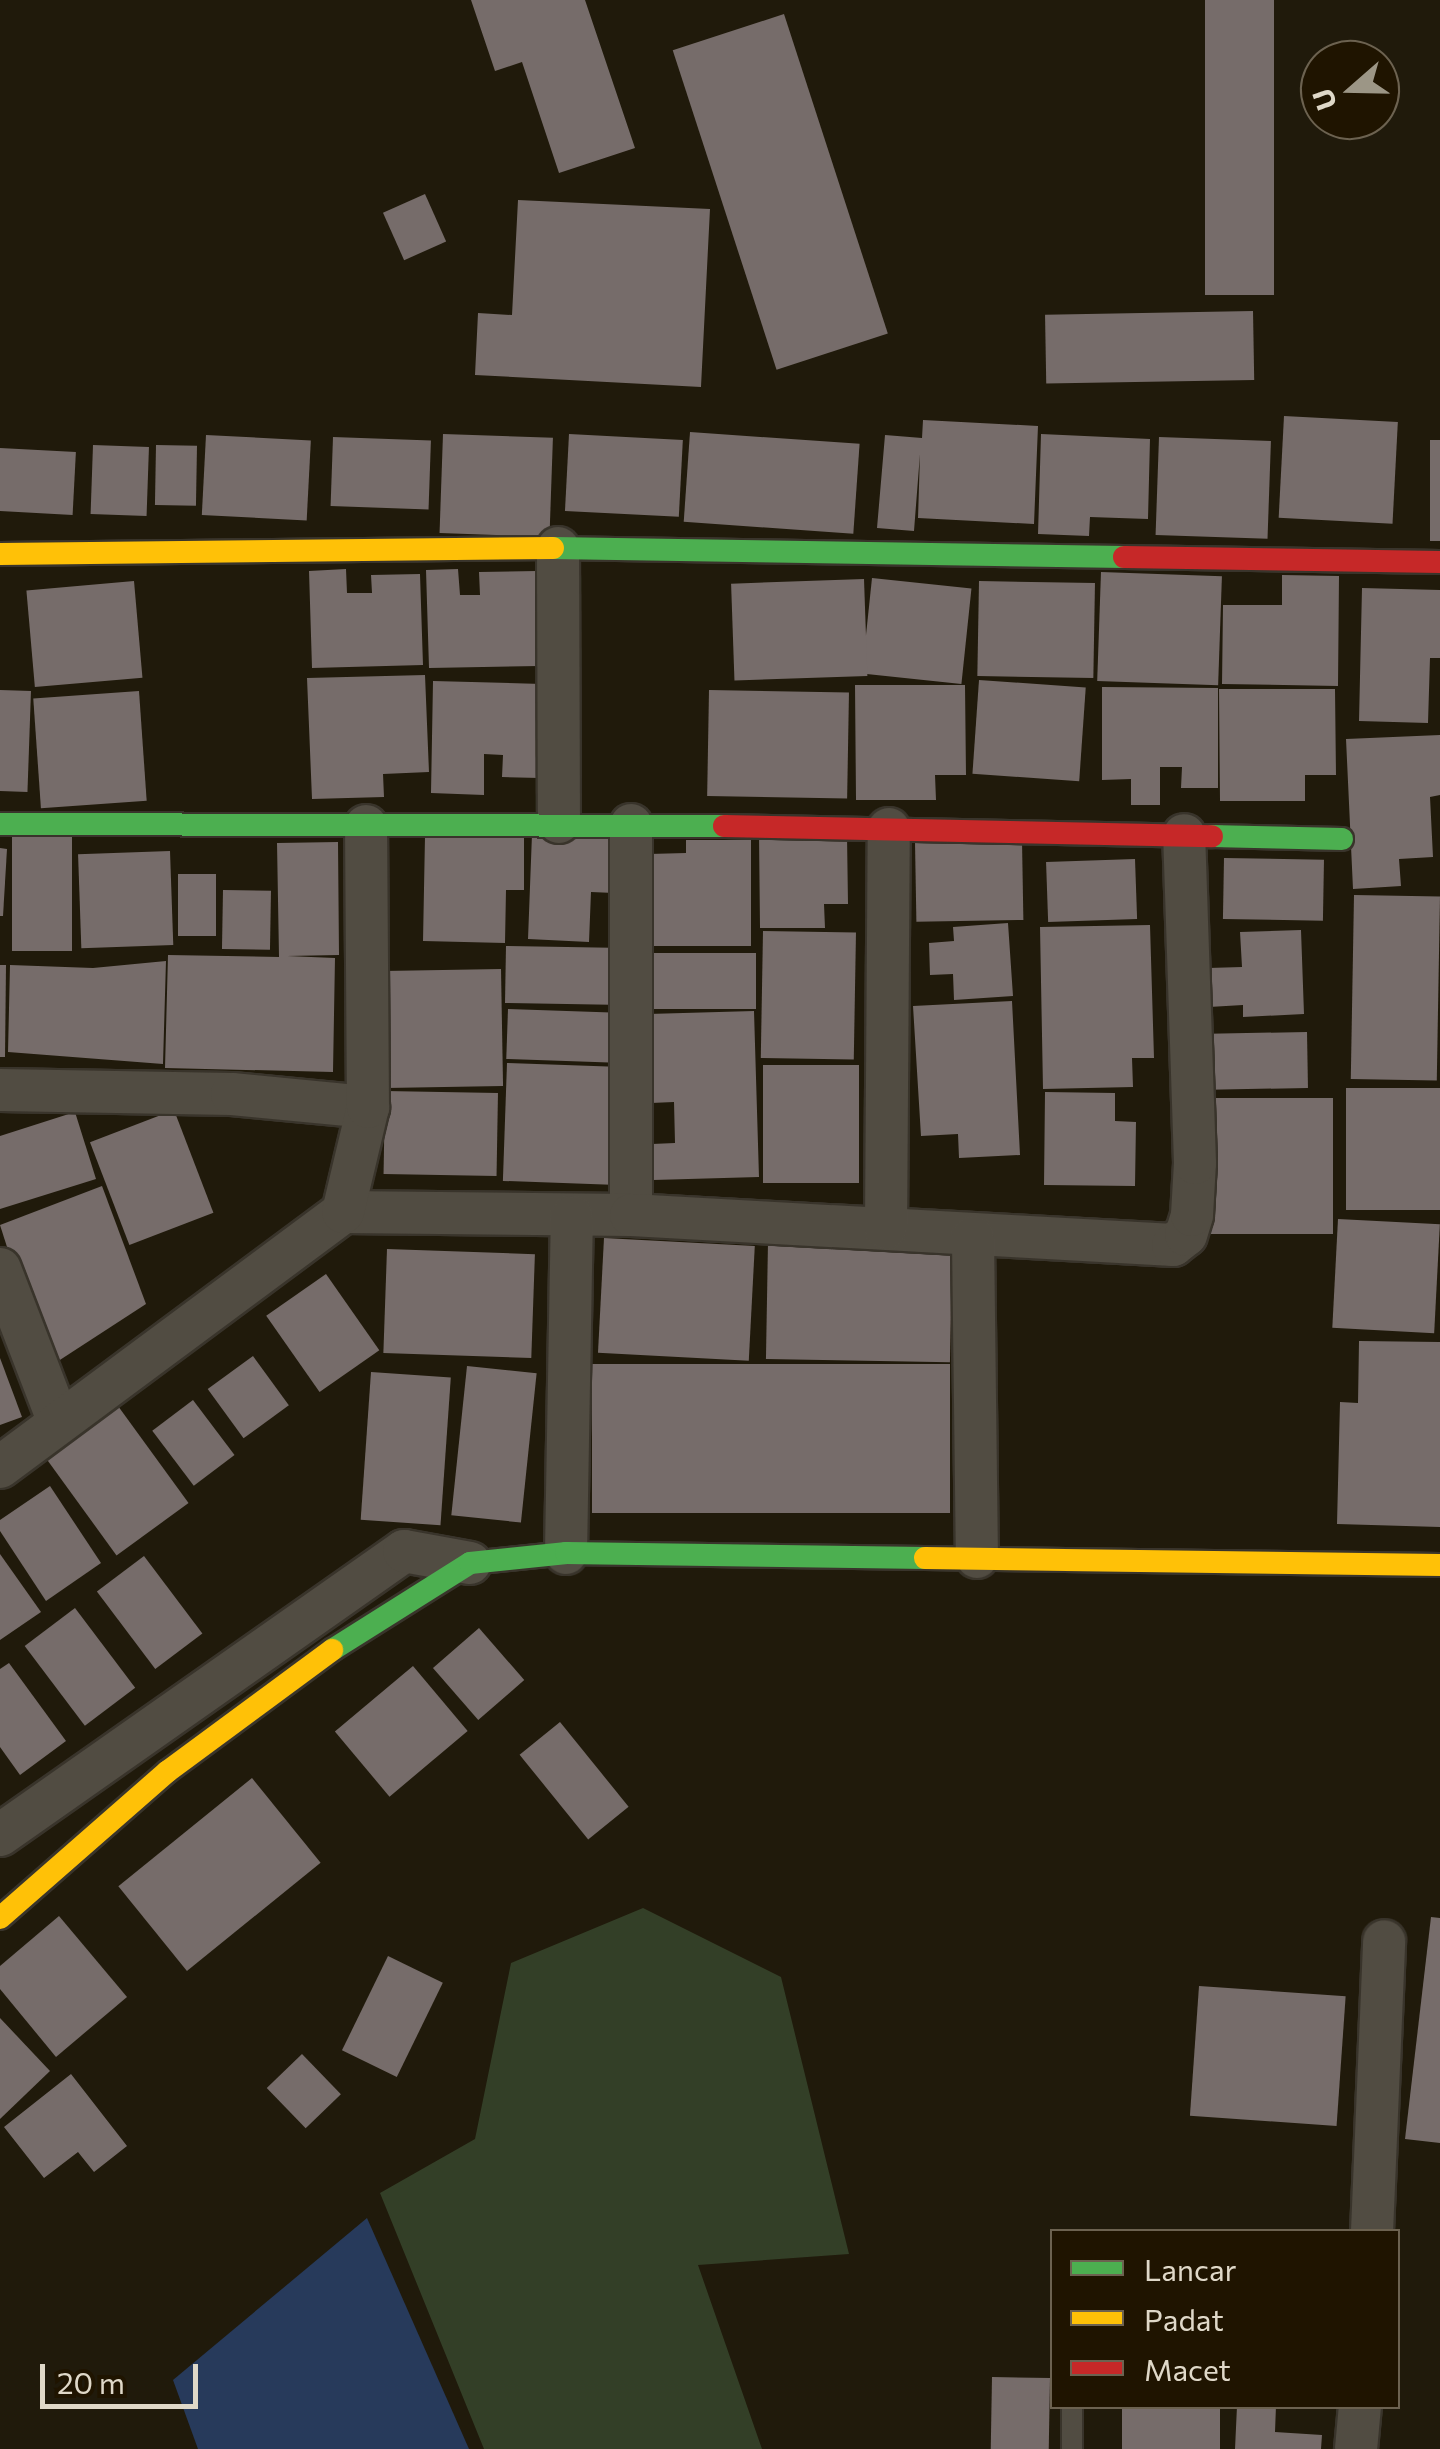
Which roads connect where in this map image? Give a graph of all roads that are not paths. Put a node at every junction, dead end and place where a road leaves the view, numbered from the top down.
1 (558, 548) junction
2 (0, 554) edge
3 (1440, 562) edge
4 (559, 822) junction
5 (0, 824) edge
6 (631, 825) junction
7 (366, 826) junction
8 (888, 829) junction
9 (1184, 835) junction
10 (1342, 839) dead end
11 (0, 1090) edge
12 (368, 1108) junction
13 (343, 1212) junction
14 (631, 1215) junction
15 (572, 1217) junction
16 (886, 1228) junction
17 (973, 1237) junction
18 (0, 1268) edge
19 (58, 1420) junction
20 (0, 1467) edge
21 (566, 1554) junction
22 (978, 1557) junction
23 (470, 1563) junction
24 (1440, 1565) edge
25 (130, 1738) junction
26 (168, 1772) junction
27 (0, 1835) edge
28 (0, 1918) edge
29 (1384, 1940) dead end
30 (1372, 2229) edge
31 (1072, 2409) edge
32 (1360, 2409) edge
33 (1072, 2449) edge
34 (1356, 2449) edge

1 - 2 street
1 - 3 street
1 - 4 street
4 - 6 street
4 - 7 street
5 - 7 street
6 - 8 street
6 - 14 street
7 - 12 street
8 - 9 street
8 - 16 street
9 - 10 street
9 - 17 street
11 - 12 street
12 - 13 street
13 - 15 street
13 - 19 street
14 - 15 street
14 - 16 street
15 - 21 street
16 - 17 street
17 - 22 street
18 - 19 street
19 - 20 street
21 - 22 street
21 - 23 street
22 - 24 street
23 - 25 street
23 - 26 street
25 - 26 street
25 - 27 street
26 - 28 street
29 - 30 street
31 - 33 lane
32 - 34 street

